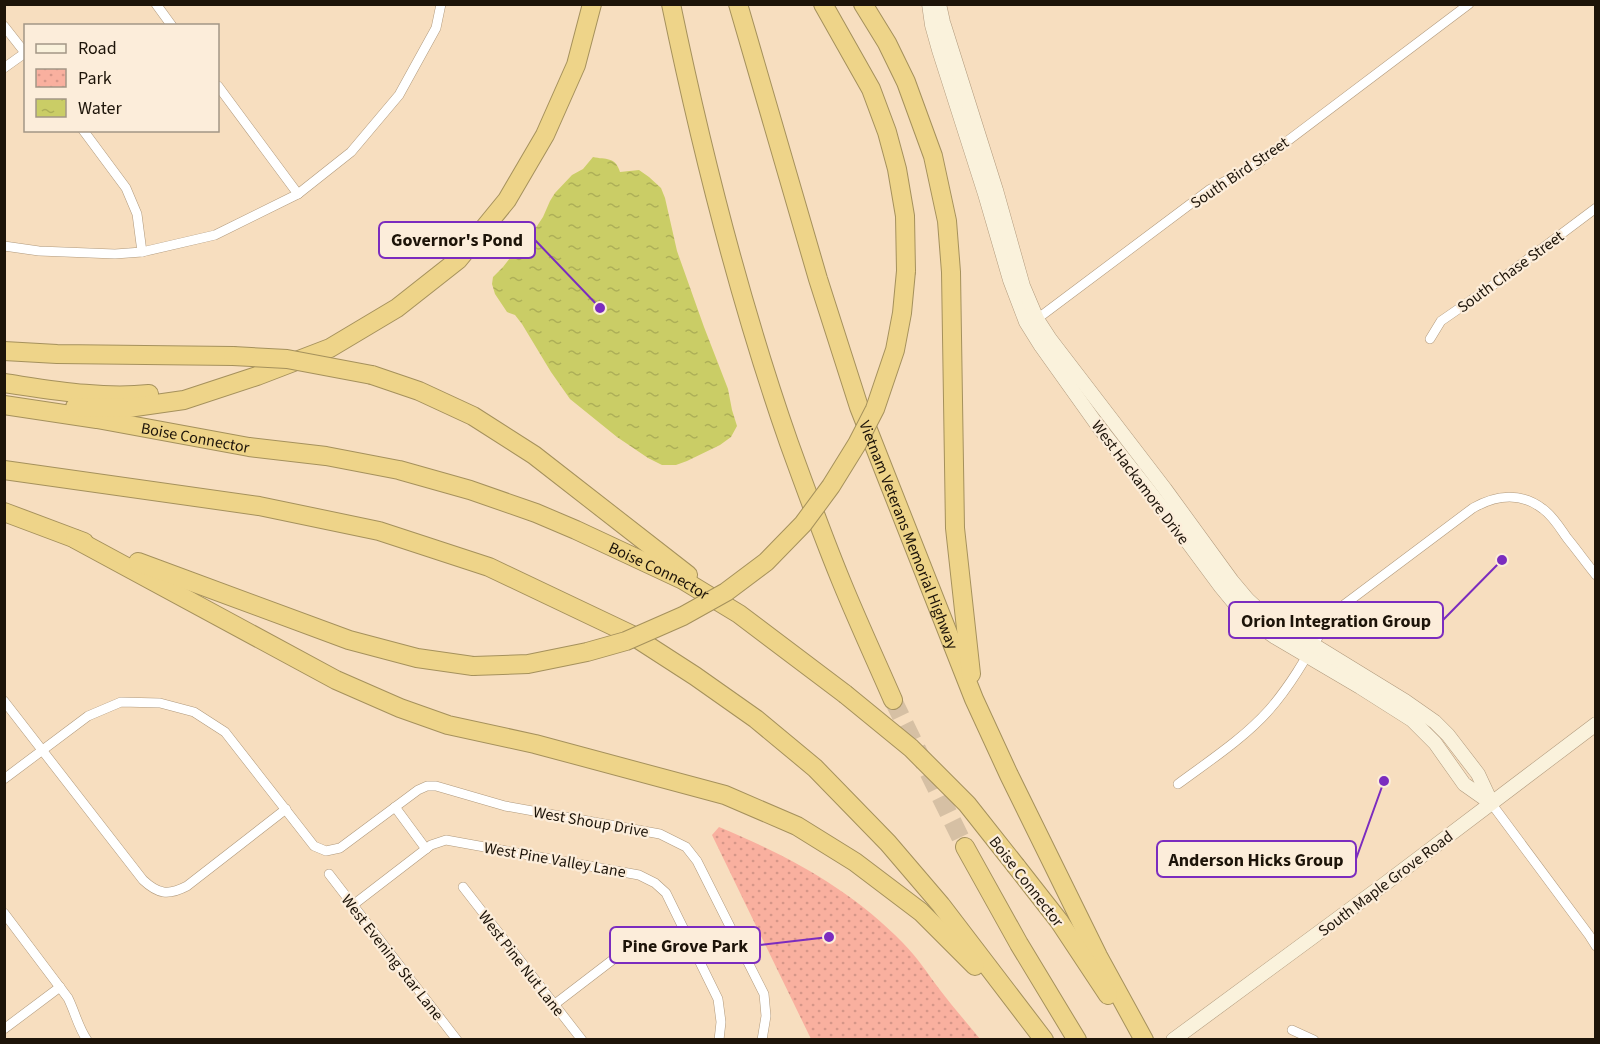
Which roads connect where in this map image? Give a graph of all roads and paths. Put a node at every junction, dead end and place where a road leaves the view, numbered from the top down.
1 (156, 4) edge
2 (441, 4) edge
3 (592, 4) edge
4 (672, 4) edge
5 (738, 4) edge
6 (823, 4) edge
7 (863, 4) edge
8 (929, 4) edge
9 (939, 4) edge
10 (1469, 4) edge
11 (171, 24) edge
12 (4, 26) edge
13 (945, 49) junction
14 (24, 52) edge
15 (24, 54) edge
16 (4, 68) edge
17 (219, 87) edge
18 (84, 132) edge
19 (991, 192) junction
20 (298, 194) junction
21 (1596, 208) edge
22 (4, 246) edge
23 (142, 252) junction
24 (1038, 319) junction
25 (1430, 339) dead end
26 (4, 351) edge
27 (258, 376) junction
28 (4, 383) edge
29 (4, 403) edge
30 (4, 470) edge
31 (4, 512) edge
32 (75, 539) junction
33 (1596, 575) edge
34 (739, 614) junction
35 (1310, 651) junction
36 (974, 699) junction
37 (892, 700) tunnel mouth
38 (4, 701) edge
39 (1596, 724) edge
40 (42, 750) junction
41 (4, 779) edge
42 (1178, 784) dead end
43 (1491, 803) junction
44 (395, 807) junction
45 (286, 809) junction
46 (965, 847) tunnel mouth
47 (426, 849) junction
48 (329, 874) dead end
49 (463, 886) dead end
50 (353, 905) junction
51 (4, 913) edge
52 (632, 945) dead end
53 (1596, 946) edge
54 (60, 987) junction
55 (555, 1004) junction
56 (1025, 1016) junction
57 (4, 1029) edge
58 (1292, 1030) dead end
59 (87, 1040) edge
60 (457, 1040) edge
61 (582, 1040) edge
62 (719, 1040) edge
63 (762, 1040) edge
64 (1044, 1040) edge
65 (1077, 1040) edge
66 (1136, 1040) edge
67 (1144, 1040) edge
68 (1173, 1040) edge
69 (1314, 1040) edge

1 - 11 street
2 - 20 street
3 - 27 highway
4 - 37 highway
5 - 36 highway, Vietnam Veterans Memorial Highway
6 - 32 highway, bridge
7 - 36 highway
8 - 13 street
9 - 13 street
10 - 24 street, South Bird Street
12 - 14 street
13 - 19 street, West Hackamore Drive
15 - 16 street
17 - 20 street
18 - 23 street
19 - 24 street, West Hackamore Drive
19 - 35 street, West Hackamore Drive
20 - 23 street
21 - 25 street, South Chase Street
22 - 23 street
24 - 35 street, West Hackamore Drive
26 - 34 highway, bridge
27 - 28 highway
27 - 29 highway
29 - 34 highway, Boise Connector
30 - 56 highway
31 - 32 highway
32 - 56 highway
33 - 35 street
34 - 66 highway, Boise Connector, bridge
35 - 42 street
35 - 43 street, West Hackamore Drive
36 - 67 highway, Vietnam Veterans Memorial Highway
38 - 40 street
39 - 43 street, South Maple Grove Road
40 - 41 street
40 - 45 street
40 - 45 street
43 - 53 street, West Hackamore Drive
43 - 68 street, South Maple Grove Road
44 - 45 street
44 - 47 street
44 - 63 street, West Shoup Drive
46 - 65 highway
47 - 50 street
47 - 62 street, West Pine Valley Lane
48 - 50 street, West Evening Star Lane
49 - 55 street, West Pine Nut Lane
50 - 60 street, West Evening Star Lane
51 - 54 street
52 - 55 street
54 - 57 street
54 - 59 street
55 - 61 street, West Pine Nut Lane
56 - 64 highway
58 - 69 street

